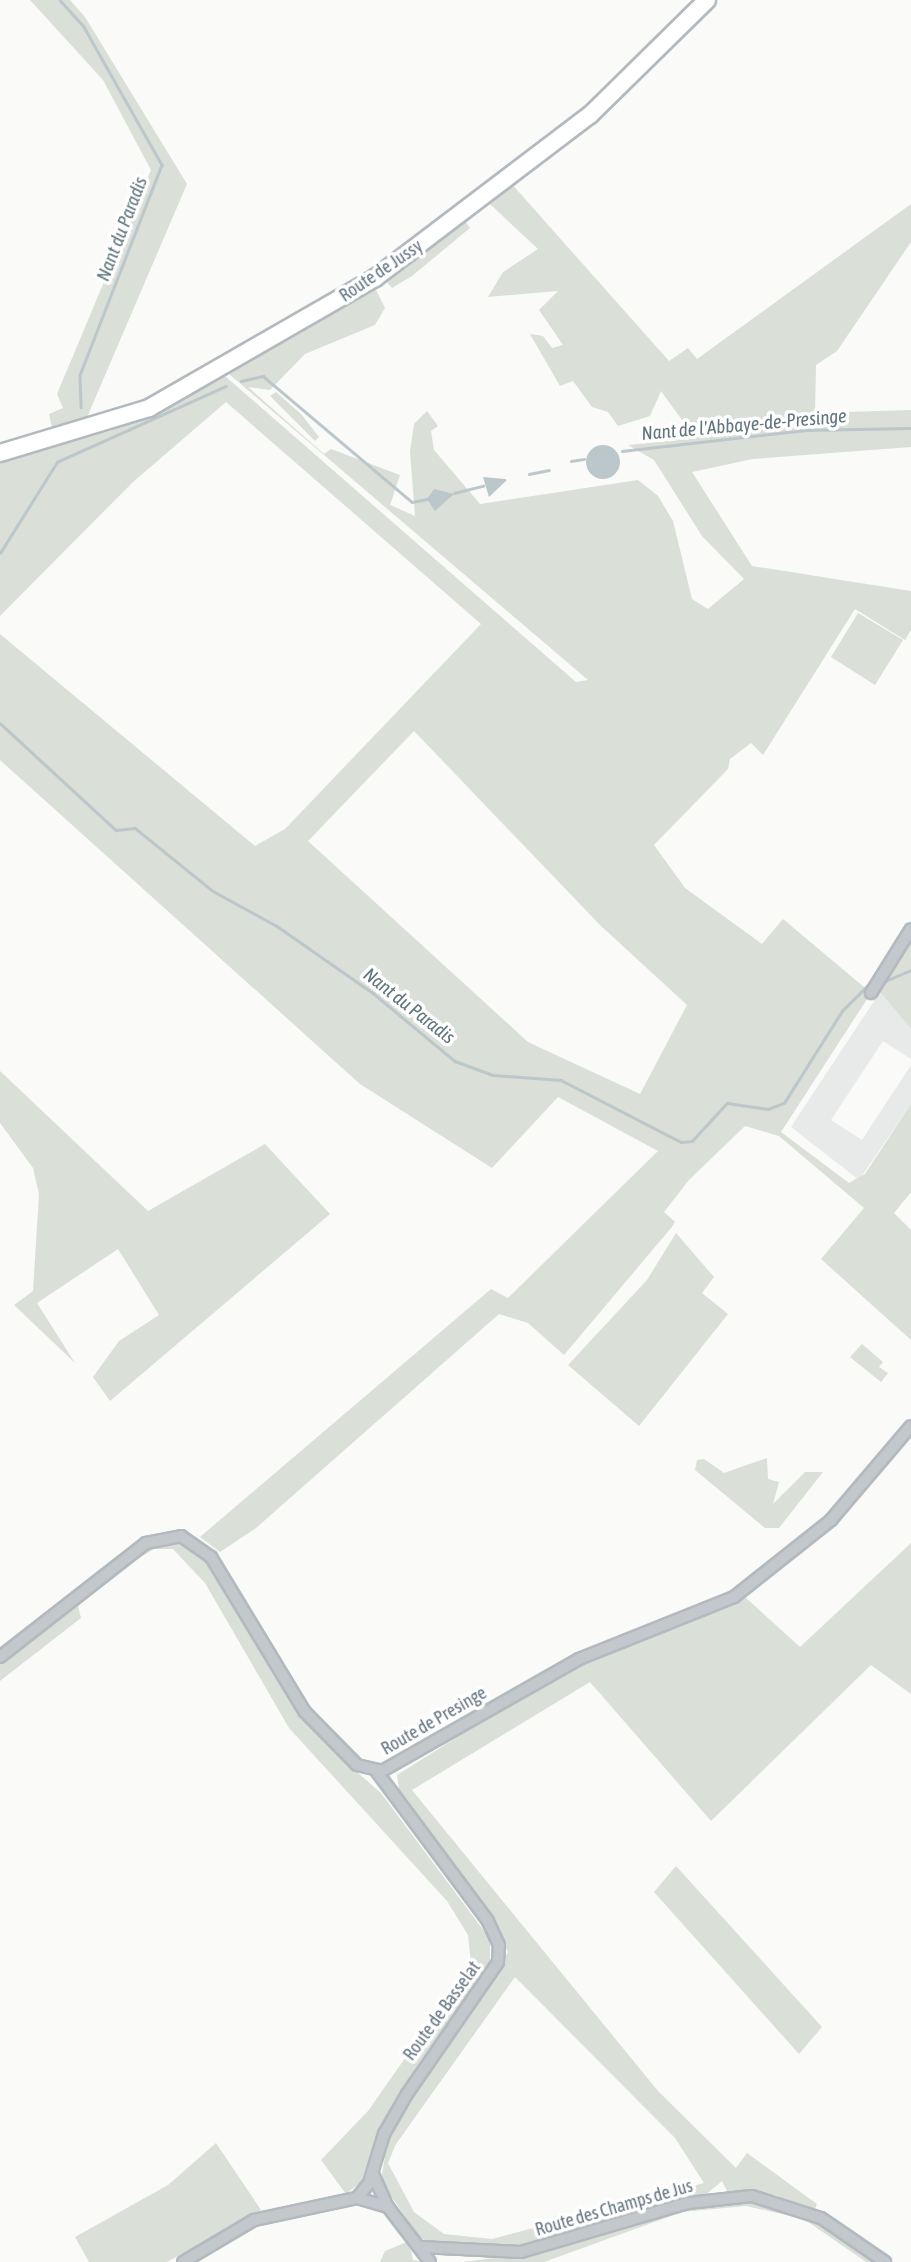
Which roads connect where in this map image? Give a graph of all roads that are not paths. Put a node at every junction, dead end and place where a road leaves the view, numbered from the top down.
1 (707, 0) edge
2 (0, 453) edge
3 (911, 929) edge
4 (876, 985) dead end
5 (911, 1426) edge
6 (0, 1657) edge
7 (377, 1772) junction
8 (373, 2174) junction
9 (357, 2198) junction
10 (388, 2207) junction
11 (420, 2247) junction
12 (473, 2252) junction
13 (183, 2262) edge
14 (430, 2262) edge
15 (457, 2262) edge
16 (885, 2262) edge

1 - 2 main road, Route de Jussy
3 - 4 street
5 - 7 street, Route de Presinge
6 - 7 street, Route de Presinge
7 - 8 street, Route de Basselat
8 - 9 street, Route de Basselat
8 - 10 street
9 - 10 street
9 - 13 street
10 - 11 street
11 - 12 street, Route des Champs de Jus
11 - 14 street
12 - 15 street
12 - 16 street, Route des Champs de Jus

